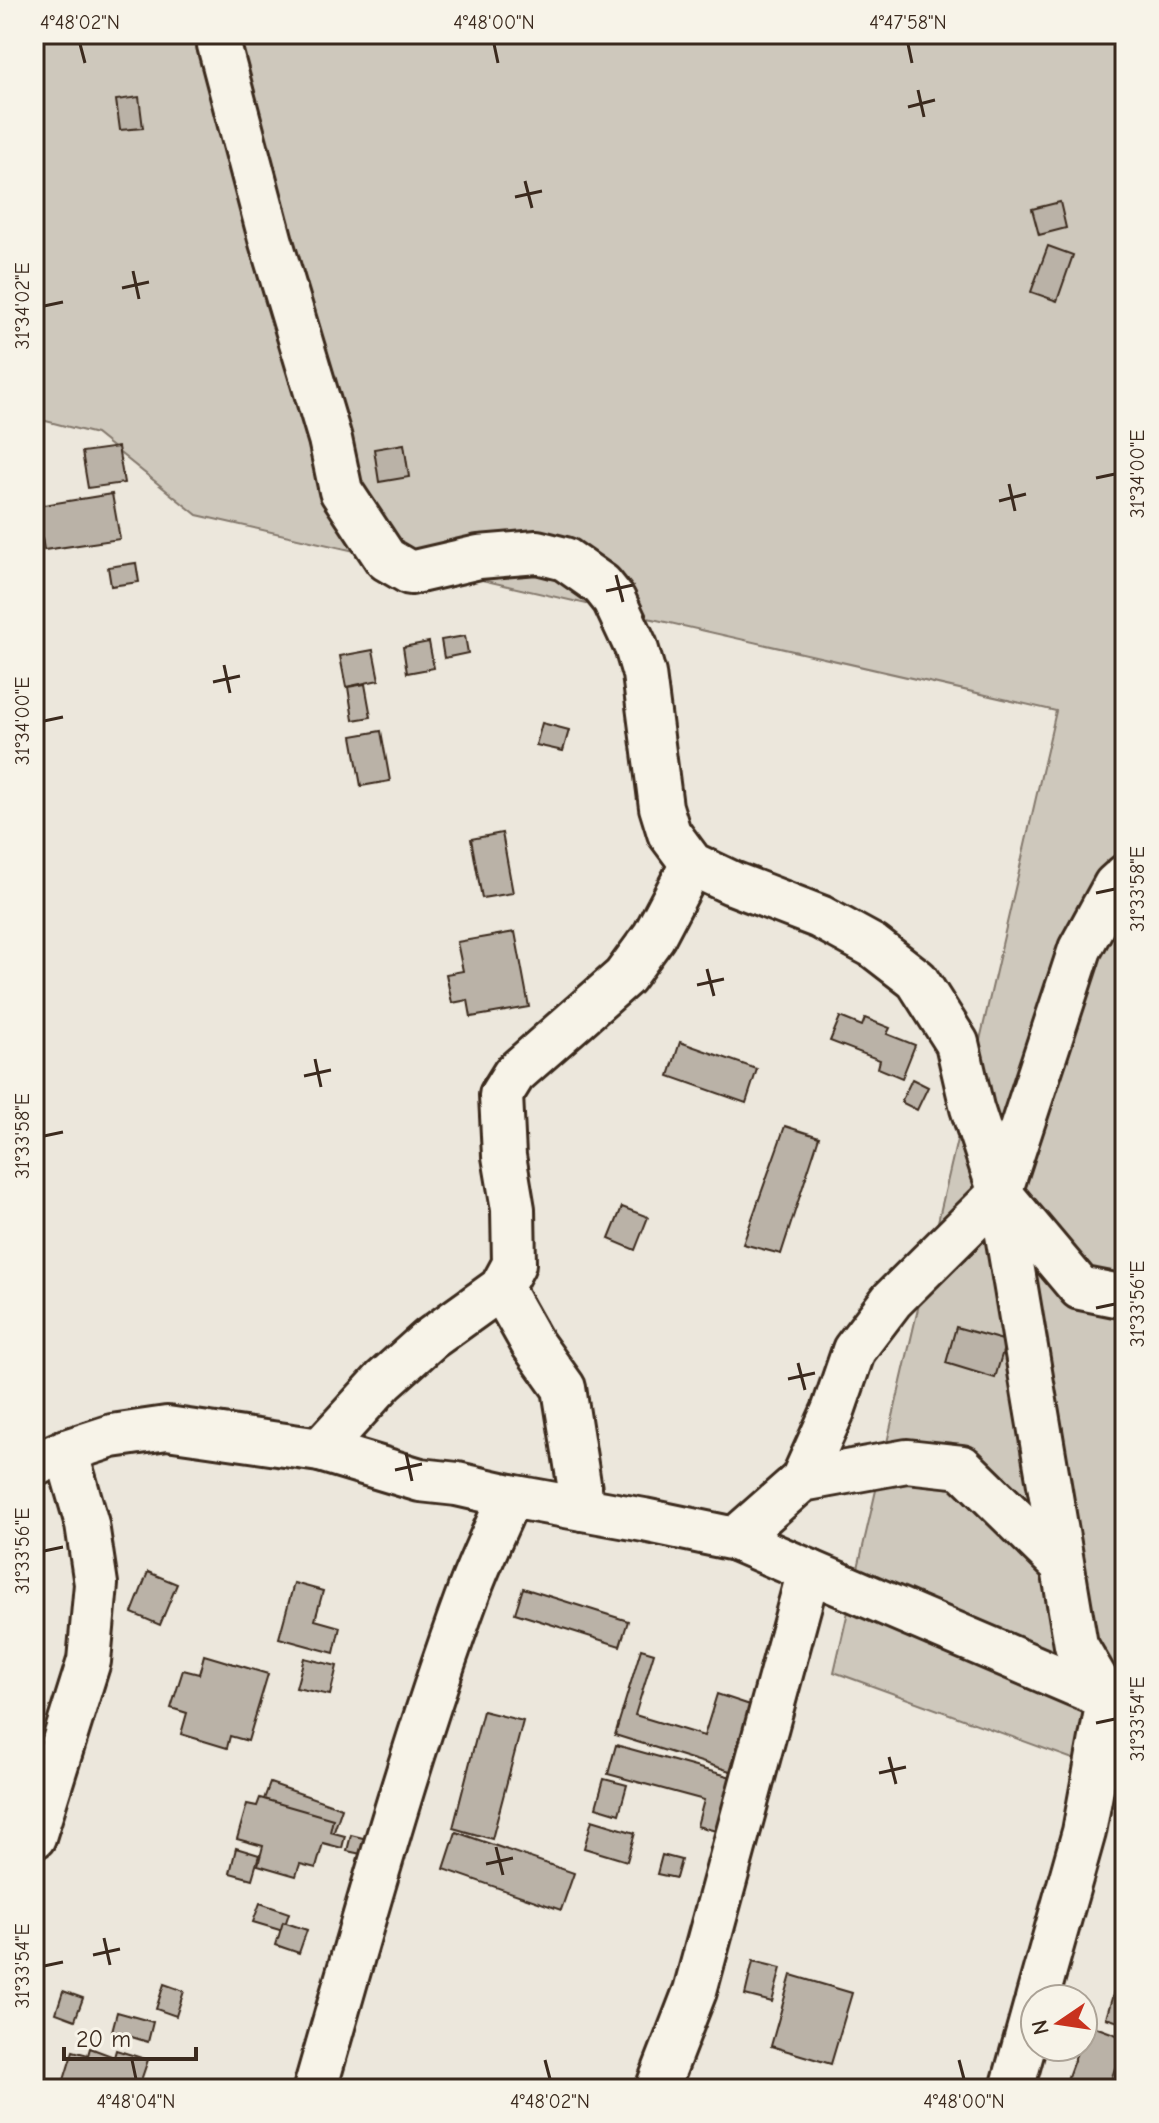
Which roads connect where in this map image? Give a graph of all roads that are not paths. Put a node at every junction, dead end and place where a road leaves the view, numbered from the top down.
1 (220, 34) edge
2 (692, 864) junction
3 (1125, 876) edge
4 (1000, 1193) junction
5 (501, 1288) junction
6 (1125, 1297) edge
7 (320, 1450) junction
8 (50, 1458) edge
9 (802, 1480) junction
10 (510, 1496) junction
11 (583, 1509) junction
12 (735, 1539) junction
13 (1062, 1565) junction
14 (809, 1571) junction
15 (1117, 1702) edge
16 (34, 1837) edge
17 (1042, 1983) edge
18 (1019, 2063) edge
19 (315, 2089) edge
20 (657, 2089) edge
21 (1012, 2089) edge

1 - 2 street
2 - 4 street
2 - 5 street
3 - 4 street
4 - 6 street
4 - 9 street
4 - 13 street
5 - 7 street
5 - 11 street
7 - 8 street
7 - 10 street
8 - 16 street
9 - 12 street
9 - 13 street
10 - 11 street
10 - 19 street
11 - 12 street
12 - 14 street
13 - 15 street
14 - 15 street
14 - 20 street
15 - 17 street
18 - 21 street

